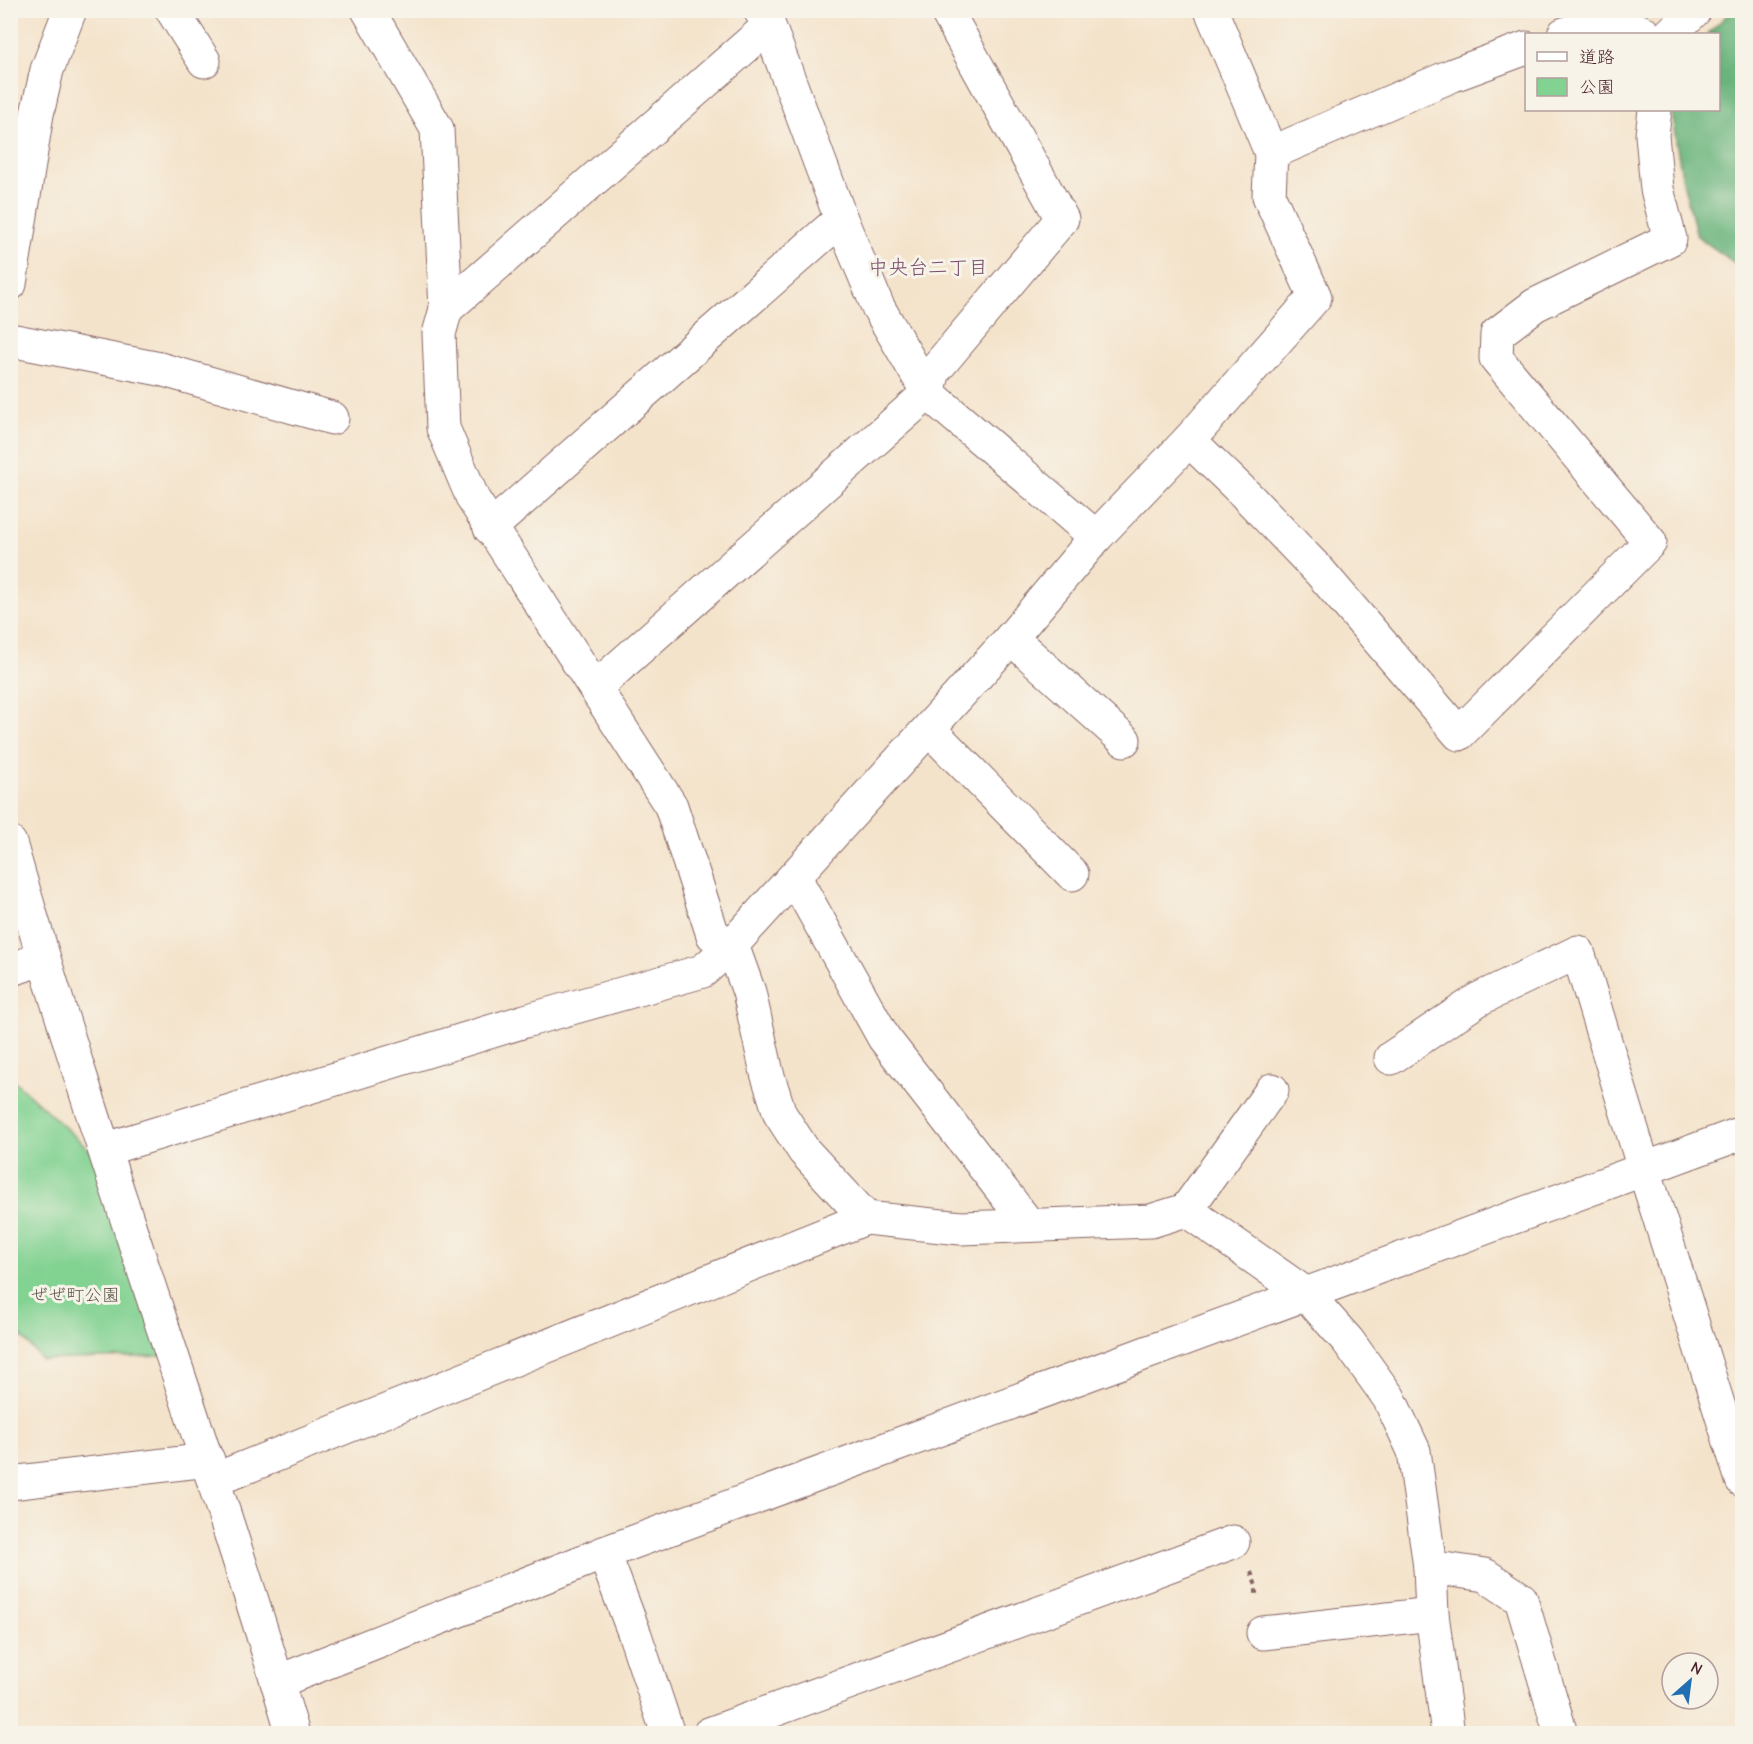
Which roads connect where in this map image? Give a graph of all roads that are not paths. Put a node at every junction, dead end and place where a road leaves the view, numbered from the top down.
1 (70, 10) edge
2 (172, 10) edge
3 (368, 10) edge
4 (946, 10) edge
5 (1211, 10) edge
6 (1695, 10) edge
7 (1613, 14) edge
8 (764, 18) edge
9 (1566, 33) edge
10 (1644, 33) edge
11 (1671, 33) edge
12 (1525, 49) edge
13 (204, 61) dead end
14 (1655, 111) edge
15 (1271, 153) junction
16 (841, 219) junction
17 (10, 284) edge
18 (446, 309) junction
19 (10, 340) edge
20 (928, 393) junction
21 (332, 418) dead end
22 (1189, 440) junction
23 (490, 528) junction
24 (1095, 537) junction
25 (1011, 638) junction
26 (596, 687) junction
27 (928, 729) junction
28 (1124, 740) dead end
29 (10, 843) edge
30 (1072, 874) dead end
31 (795, 878) junction
32 (732, 945) junction
33 (43, 958) junction
34 (10, 969) edge
35 (1391, 1059) dead end
36 (1272, 1090) dead end
37 (1743, 1133) edge
38 (106, 1149) junction
39 (1644, 1169) junction
40 (1186, 1209) junction
41 (866, 1218) junction
42 (1029, 1225) junction
43 (1306, 1294) junction
44 (211, 1470) junction
45 (1743, 1479) edge
46 (10, 1483) edge
47 (1233, 1542) road end
48 (604, 1553) junction
49 (1430, 1567) junction
50 (1432, 1614) junction
51 (1263, 1633) road end
52 (277, 1682) junction
53 (293, 1734) edge
54 (668, 1734) edge
55 (709, 1734) edge
56 (1448, 1734) edge
57 (1561, 1734) edge

1 - 17 street
2 - 13 street
3 - 18 street
4 - 20 street
5 - 15 street
6 - 11 street
7 - 9 street
7 - 10 street
8 - 16 street
8 - 18 street
12 - 15 street
14 - 22 street
15 - 22 street
16 - 20 street
16 - 23 street
18 - 23 street
19 - 21 street
20 - 24 street
20 - 26 street
22 - 24 street
23 - 26 street
24 - 25 street
25 - 27 street
25 - 28 street
26 - 32 street
27 - 30 street
27 - 31 street
29 - 33 street
31 - 32 street
31 - 42 street
32 - 38 street
32 - 41 street
33 - 34 street
33 - 38 street
35 - 39 street
36 - 40 street
37 - 39 street
38 - 44 street
39 - 43 street
39 - 45 street
40 - 42 street
40 - 43 street
41 - 42 street
41 - 44 street
43 - 48 street
43 - 49 street
44 - 46 street
44 - 52 street
47 - 55 street
48 - 52 street
48 - 54 street
49 - 50 street
49 - 57 street
50 - 51 street
50 - 56 street
52 - 53 street

